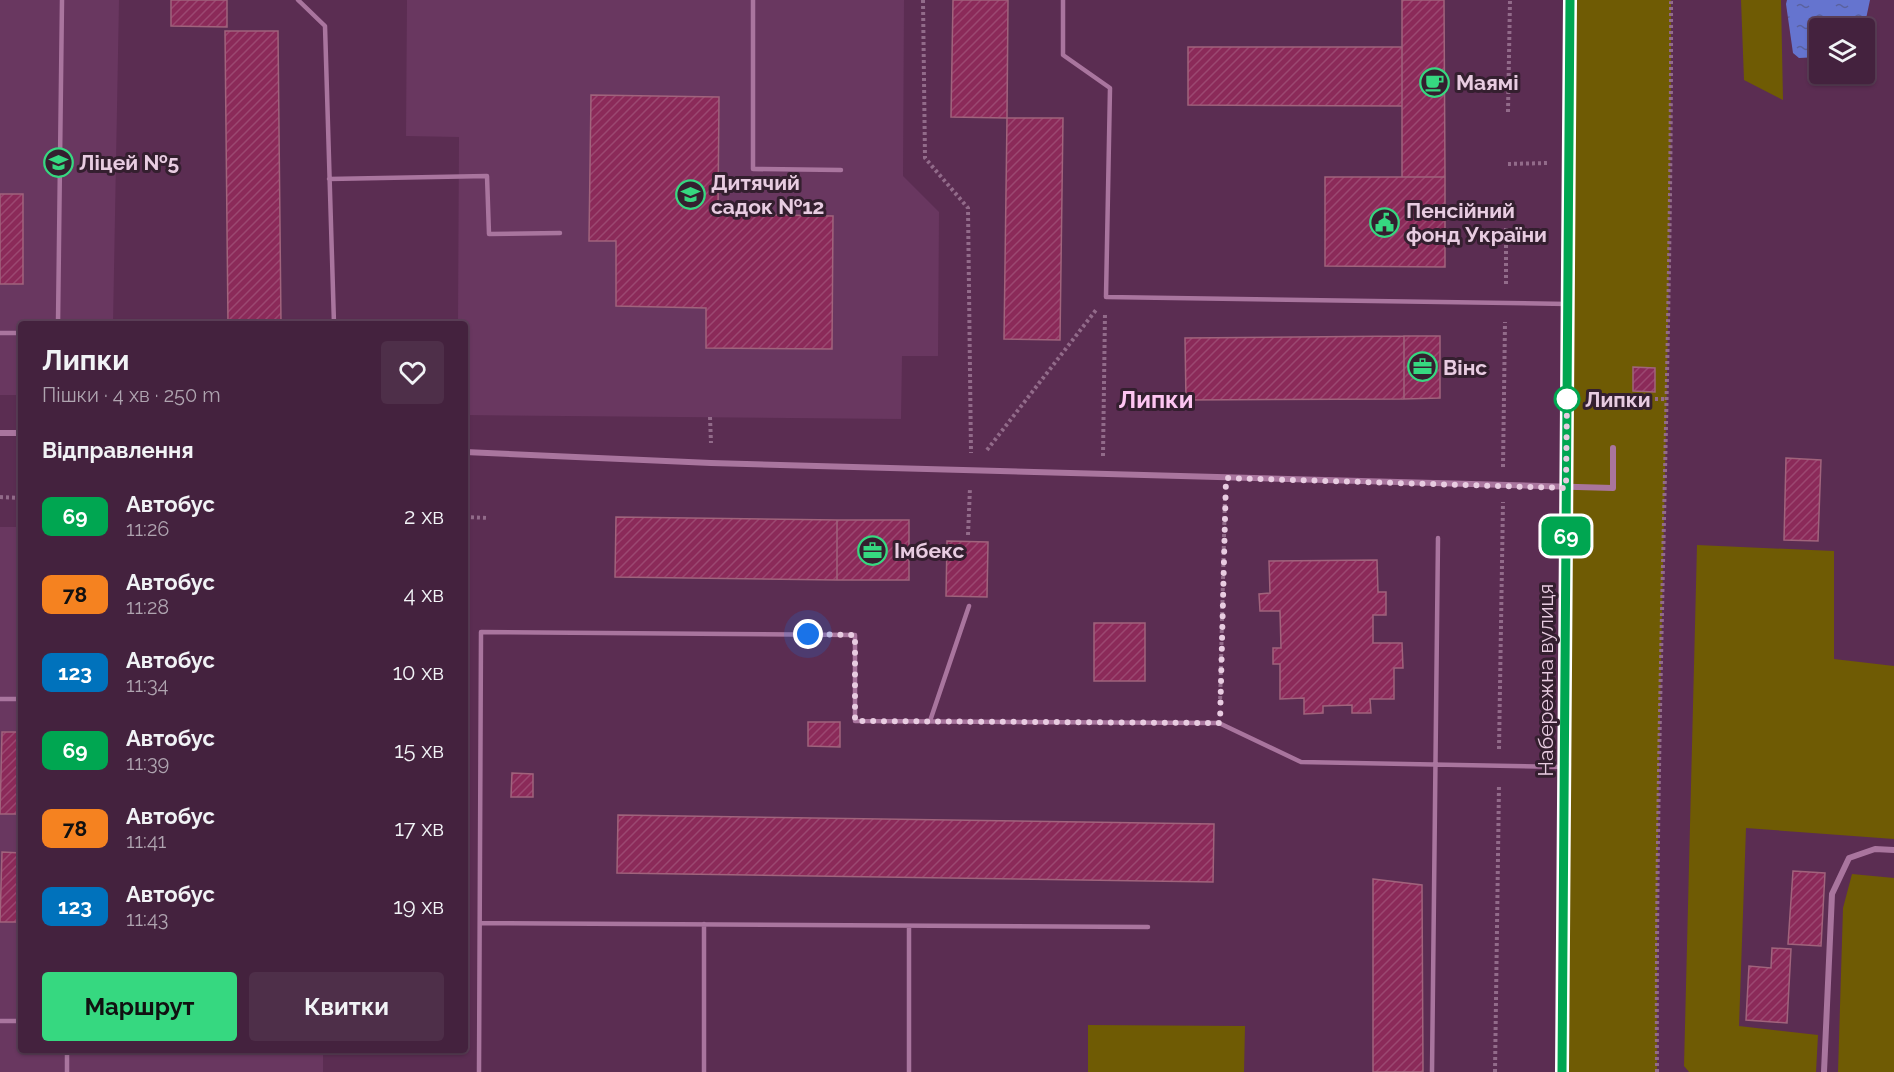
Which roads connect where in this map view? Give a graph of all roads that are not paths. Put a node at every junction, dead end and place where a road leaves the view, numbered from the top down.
1 (62, 0) edge
2 (298, 0) edge
3 (753, 0) edge
4 (1063, 0) edge
5 (1570, 0) edge
6 (841, 170) dead end
7 (329, 179) junction
8 (560, 233) dead end
9 (1568, 304) junction
10 (58, 321) edge
11 (334, 321) edge
12 (0, 333) edge
13 (18, 333) edge
14 (0, 433) edge
15 (18, 433) edge
16 (1613, 448) dead end
17 (468, 452) edge
18 (1566, 488) junction
19 (1438, 538) dead end
20 (969, 606) dead end
21 (0, 699) edge
22 (18, 699) edge
23 (930, 721) junction
24 (1435, 765) junction
25 (1564, 767) junction
26 (1894, 850) edge
27 (480, 923) junction
28 (704, 924) junction
29 (909, 926) junction
30 (1148, 927) dead end
31 (0, 1021) edge
32 (18, 1021) edge
33 (67, 1053) edge
34 (67, 1072) edge
35 (479, 1072) edge
36 (704, 1072) edge
37 (909, 1072) edge
38 (1432, 1072) edge
39 (1562, 1072) edge
40 (1824, 1072) edge

1 - 10 lane
2 - 7 lane
3 - 6 lane
4 - 9 lane
5 - 9 street, Набережна вулиця
7 - 8 lane
7 - 11 lane
9 - 18 street, Набережна вулиця
12 - 13 lane
14 - 15 street
16 - 18 street
17 - 18 street
18 - 25 street, Набережна вулиця
19 - 24 lane
20 - 23 lane
21 - 22 lane
23 - 24 lane
23 - 27 lane
24 - 25 lane
24 - 38 lane
25 - 39 street, Набережна вулиця
26 - 40 street
27 - 28 lane
27 - 35 lane
28 - 29 lane
28 - 36 lane
29 - 30 lane
29 - 37 lane
31 - 32 lane
33 - 34 lane

